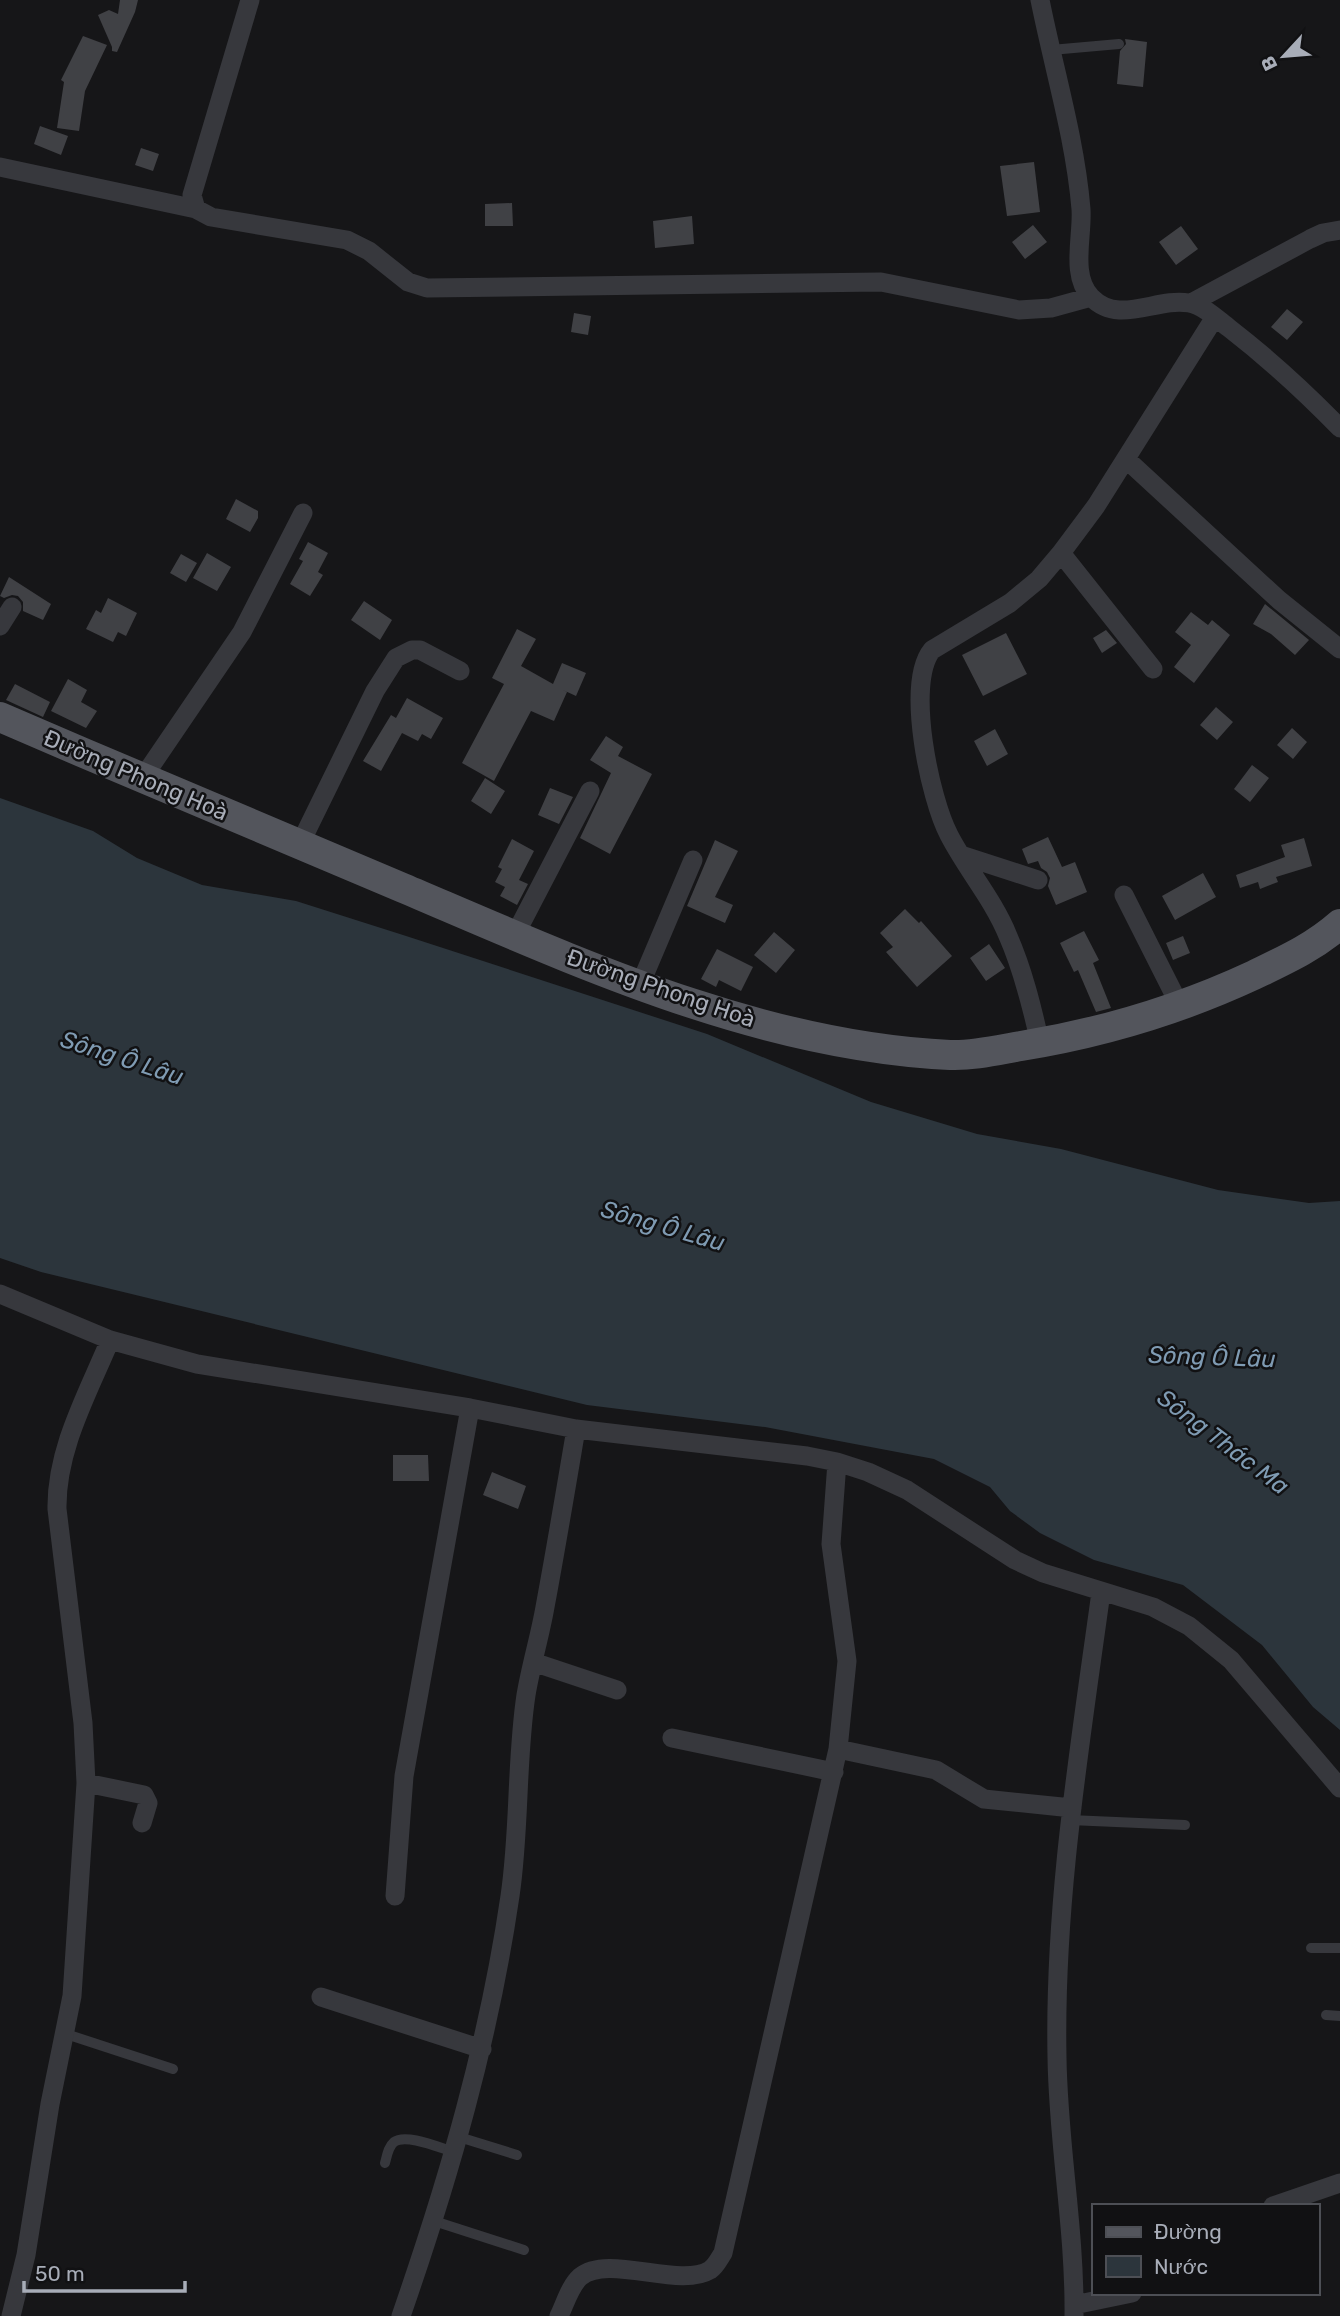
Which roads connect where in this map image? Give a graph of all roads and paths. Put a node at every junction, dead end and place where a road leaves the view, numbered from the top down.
1 (250, 0) edge
2 (1040, 0) edge
3 (1119, 44) dead end
4 (1050, 50) junction
5 (0, 167) edge
6 (196, 209) junction
7 (1340, 230) edge
8 (1091, 297) junction
9 (1191, 303) junction
10 (1215, 317) junction
11 (1340, 428) edge
12 (1126, 459) junction
13 (303, 513) dead end
14 (1061, 552) junction
15 (12, 607) dead end
16 (0, 626) edge
17 (1340, 649) edge
18 (1153, 669) dead end
19 (460, 671) dead end
20 (0, 718) edge
21 (142, 779) junction
22 (590, 791) dead end
23 (300, 844) junction
24 (961, 855) junction
25 (693, 860) dead end
26 (1038, 880) dead end
27 (1124, 895) dead end
28 (1340, 924) edge
29 (515, 935) junction
30 (640, 985) junction
31 (1180, 1006) junction
32 (1040, 1043) junction
33 (0, 1294) edge
34 (110, 1340) junction
35 (470, 1408) junction
36 (576, 1429) junction
37 (838, 1462) junction
38 (1101, 1592) junction
39 (533, 1662) junction
40 (617, 1690) dead end
41 (672, 1738) dead end
42 (838, 1749) junction
43 (834, 1772) junction
44 (86, 1783) junction
45 (1340, 1788) edge
46 (1071, 1814) junction
47 (142, 1823) dead end
48 (1185, 1825) dead end
49 (395, 1896) dead end
50 (1311, 1948) dead end
51 (1340, 1948) edge
52 (321, 1997) dead end
53 (1326, 2015) dead end
54 (1340, 2016) edge
55 (66, 2034) junction
56 (482, 2049) junction
57 (173, 2069) dead end
58 (457, 2144) junction
59 (517, 2155) dead end
60 (384, 2163) dead end
61 (1340, 2183) edge
62 (1279, 2204) edge
63 (434, 2221) junction
64 (524, 2250) dead end
65 (1126, 2295) edge
66 (1074, 2311) edge
67 (11, 2316) edge
68 (401, 2316) edge
69 (559, 2316) edge

1 - 6 street
2 - 4 street
3 - 4 lane
4 - 8 street
5 - 6 street
6 - 8 street
7 - 9 street
8 - 9 street
9 - 10 street
10 - 11 street
10 - 12 street
12 - 14 street
12 - 17 street
13 - 21 street
14 - 18 street
14 - 24 street
15 - 16 street
19 - 23 street
20 - 21 main road, Đường Phong Hoà
21 - 23 main road, Đường Phong Hoà
22 - 29 street
23 - 29 main road, Đường Phong Hoà
24 - 26 street
24 - 32 street
25 - 30 street
27 - 31 street
28 - 31 main road, Đường Phong Hoà
29 - 30 main road, Đường Phong Hoà
30 - 32 main road, Đường Phong Hoà
31 - 32 main road, Đường Phong Hoà
33 - 34 street
34 - 35 street
34 - 44 street
35 - 36 street
35 - 49 street
36 - 37 street
36 - 39 street
37 - 38 street
37 - 42 street
38 - 45 street
38 - 46 street
39 - 40 street
39 - 56 street
41 - 43 street
42 - 43 street
42 - 46 street
43 - 69 street
44 - 47 street
44 - 55 street
46 - 48 lane
46 - 66 street
50 - 51 lane
52 - 56 street
53 - 54 lane
55 - 57 lane
55 - 67 street
56 - 58 street
58 - 59 lane
58 - 60 lane
58 - 63 street
61 - 62 street
63 - 64 lane
63 - 68 street
65 - 66 street

